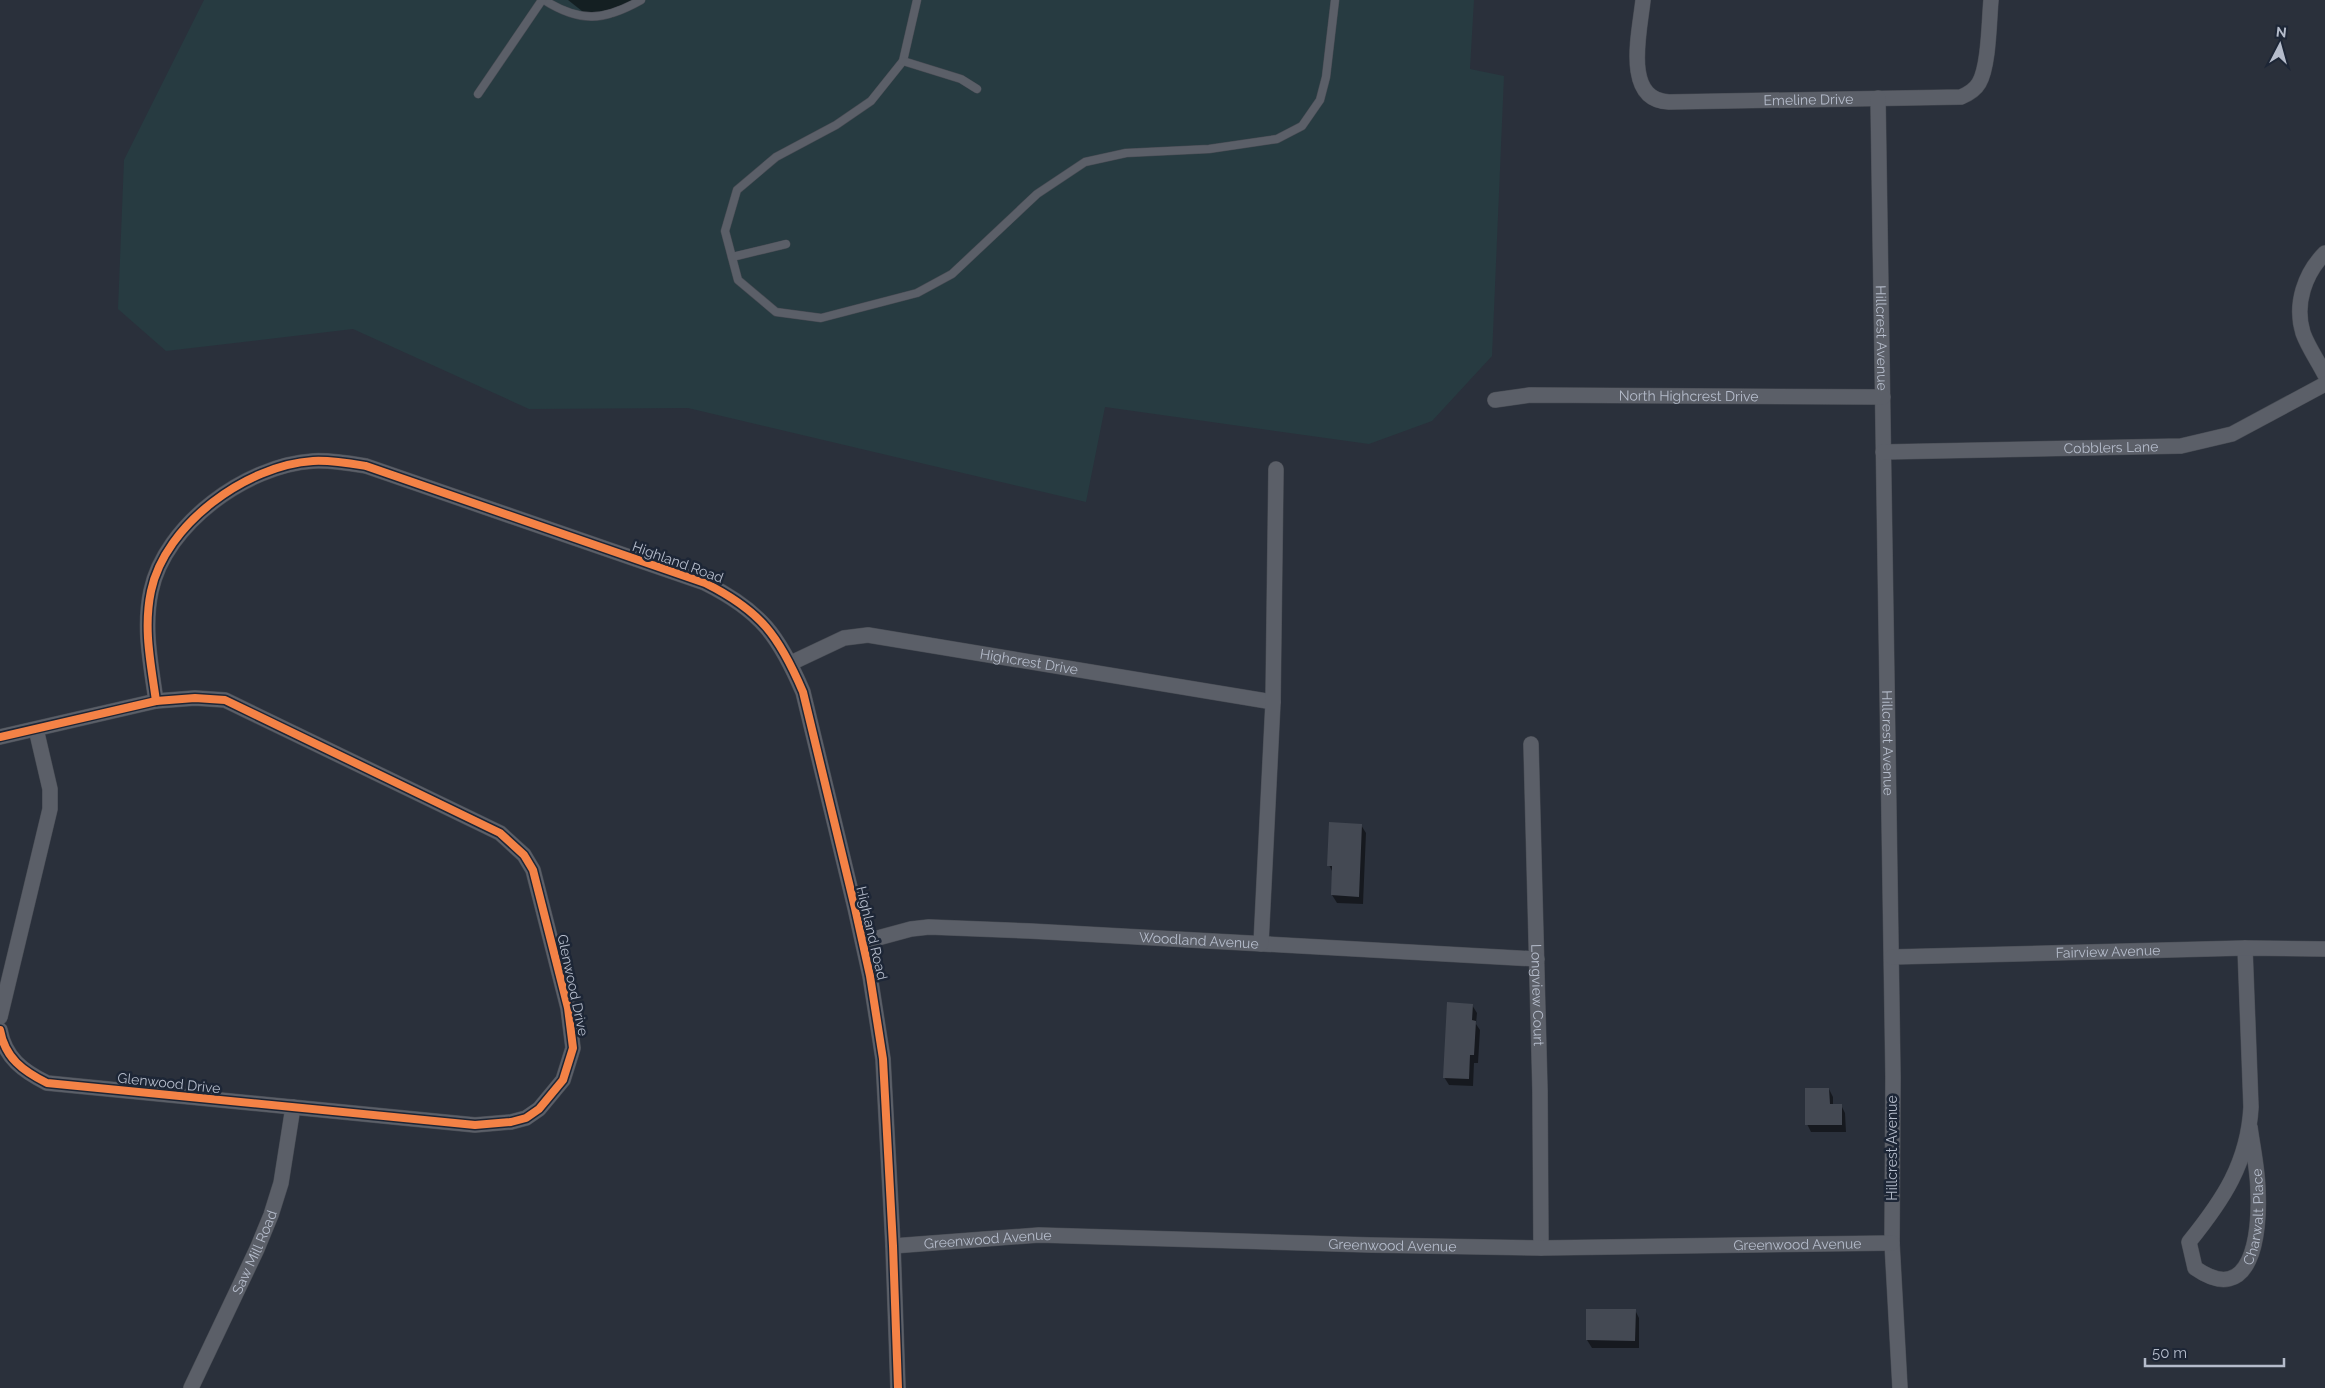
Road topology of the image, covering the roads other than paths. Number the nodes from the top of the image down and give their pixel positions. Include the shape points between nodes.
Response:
1 (543, 0) edge
2 (641, 0) edge
3 (917, 0) edge
4 (1335, 0) edge
5 (1643, 0) edge
6 (1991, 0) edge
7 (903, 61) junction
8 (977, 89) dead end
9 (478, 94) dead end
10 (1878, 98) junction
11 (786, 244) dead end
12 (2325, 253) edge
13 (732, 257) junction
14 (2325, 375) edge
15 (2325, 384) edge
16 (1883, 396) junction
17 (1495, 400) dead end
18 (1883, 452) junction
19 (1276, 469) dead end
20 (791, 663) junction
21 (156, 701) junction
22 (1273, 702) junction
23 (36, 729) junction
24 (0, 737) edge
25 (1532, 744) dead end
26 (862, 942) junction
27 (1261, 944) junction
28 (2245, 948) junction
29 (2325, 949) edge
30 (1892, 958) junction
31 (1537, 959) junction
32 (0, 1017) edge
33 (0, 1030) edge
34 (293, 1107) junction
35 (2250, 1127) junction
36 (1892, 1243) junction
37 (893, 1246) junction
38 (1541, 1248) junction
39 (191, 1388) edge
40 (898, 1388) edge
41 (1900, 1388) edge

1 - 2 lane via 562,11 585,18 622,11
1 - 9 lane
3 - 7 lane
4 - 13 lane via 1326,77 1320,100 1302,126 1277,139 1210,150 1126,153 1085,162 1037,194 952,274 917,292 821,318 776,312 738,280
5 - 10 street, Emeline Drive via 1637,69 1646,93 1655,100
6 - 10 street, Emeline Drive via 1984,73 1970,93 1960,97
7 - 8 lane via 961,79
7 - 13 lane via 871,100 836,125 776,157 737,190 725,231
10 - 16 street, Hillcrest Avenue
11 - 13 lane
12 - 14 street via 2307,278 2300,315 2303,333
15 - 18 street, Cobblers Lane via 2232,434 2181,446
16 - 17 street, North Highcrest Drive via 1530,395
16 - 18 street, Hillcrest Avenue
18 - 30 street, Hillcrest Avenue
19 - 22 street
20 - 21 street, Highland Road via 773,633 753,612 730,595 705,583 366,466 312,461 284,465 230,490 204,510 170,546 154,582 147,613
20 - 22 street, Highcrest Drive via 844,638 868,635
20 - 26 street, Highland Road via 803,692
21 - 23 street, Glenwood Drive
21 - 34 street, Glenwood Drive via 195,698 225,700 241,706 500,833 524,855 533,870 568,1008 574,1048 563,1080 539,1109 526,1118 511,1122 475,1125
22 - 27 street
23 - 24 street, Glenwood Drive
23 - 32 street via 50,789 50,809
25 - 31 street, Longview Court
26 - 27 street, Woodland Avenue via 929,927
26 - 37 street, Highland Road via 883,1059
27 - 31 street, Woodland Avenue
28 - 29 street, Fairview Avenue
28 - 30 street, Fairview Avenue
28 - 35 street, Charwalt Place
30 - 36 street, Hillcrest Avenue
31 - 38 street, Longview Court
33 - 34 street, Glenwood Drive via 4,1046 15,1062 47,1083
34 - 39 street, Saw Mill Road via 281,1183 271,1215
35 - 35 street, Charwalt Place via 2236,1174 2213,1212 2189,1242 2195,1268 2206,1276 2226,1281 2240,1275 2250,1261 2256,1234 2258,1192
36 - 38 street, Greenwood Avenue
36 - 41 street, Hillcrest Avenue
37 - 38 street, Greenwood Avenue via 1040,1234 1371,1246
37 - 40 street, Highland Road

